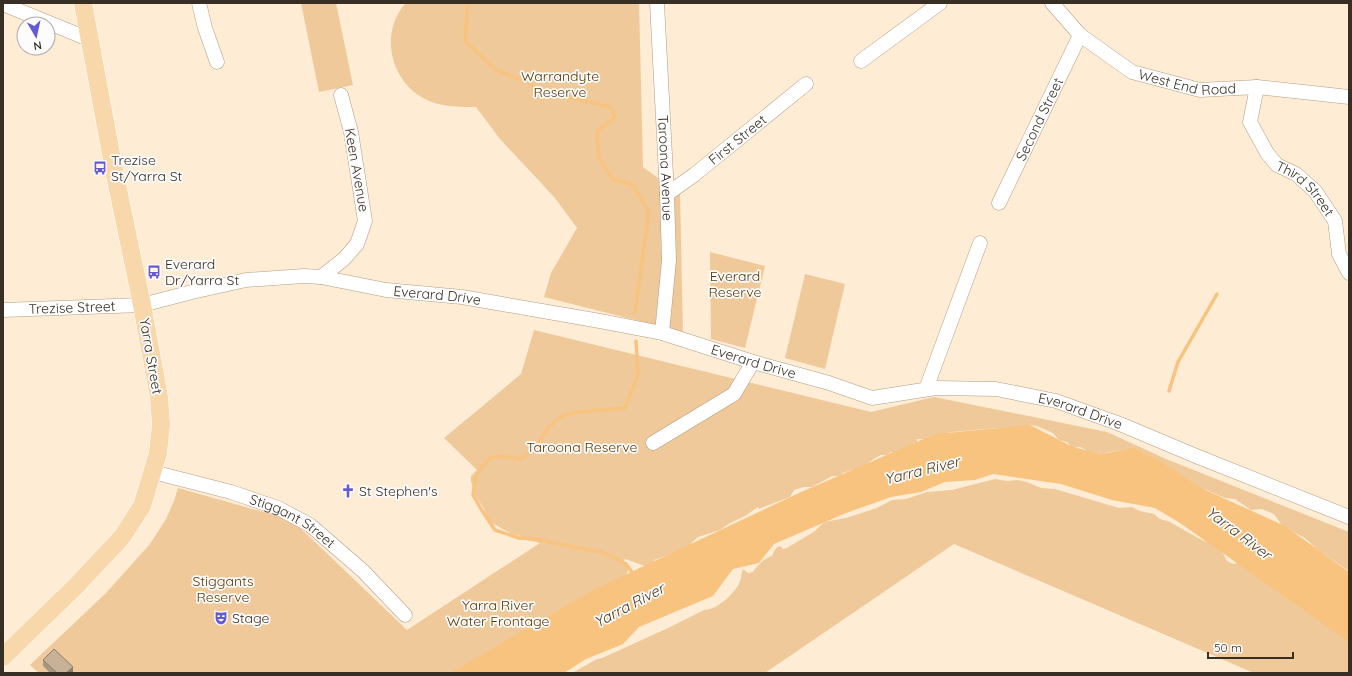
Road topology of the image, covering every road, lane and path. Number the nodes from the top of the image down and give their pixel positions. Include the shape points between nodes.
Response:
1 (83, 3) edge
2 (199, 3) edge
3 (656, 3) edge
4 (940, 3) edge
5 (1052, 3) edge
6 (3, 4) edge
7 (1080, 35) junction
8 (91, 40) junction
9 (861, 61) dead end
10 (217, 62) dead end
11 (806, 84) dead end
12 (1257, 87) junction
13 (341, 95) dead end
14 (1349, 95) edge
15 (667, 194) junction
16 (999, 203) dead end
17 (980, 243) dead end
18 (1349, 273) edge
19 (321, 277) junction
20 (142, 305) junction
21 (3, 310) edge
22 (662, 333) junction
23 (753, 362) junction
24 (926, 389) junction
25 (653, 443) dead end
26 (153, 472) junction
27 (1349, 517) edge
28 (405, 615) dead end
29 (3, 657) edge

1 - 8 main road, Yarra Street
2 - 10 street
3 - 15 street, Taroona Avenue
4 - 9 street
5 - 7 street, West End Road
6 - 8 street
7 - 12 street, West End Road via 1132,72 1200,90
7 - 16 street, Second Street
8 - 20 main road, Yarra Street
11 - 15 street, First Street
12 - 14 street, West End Road
12 - 18 street, Third Street via 1250,122 1267,153 1278,165 1296,174 1315,191 1335,221 1339,254
13 - 19 street, Keen Avenue via 351,132 365,221 357,244 344,259
15 - 22 street, Taroona Avenue via 669,260
17 - 24 street
19 - 20 street, Everard Drive via 246,280
19 - 22 street, Everard Drive via 386,290 462,297
20 - 21 street, Trezise Street
20 - 26 main road, Yarra Street via 162,424
22 - 23 street, Everard Drive
23 - 24 street, Everard Drive via 872,398
23 - 25 street via 734,394
24 - 27 street, Everard Drive via 996,389 1056,401 1120,424
26 - 28 street, Stiggant Street via 244,496 278,508 310,525 363,571
26 - 29 main road, Yarra Street via 142,506 122,537

